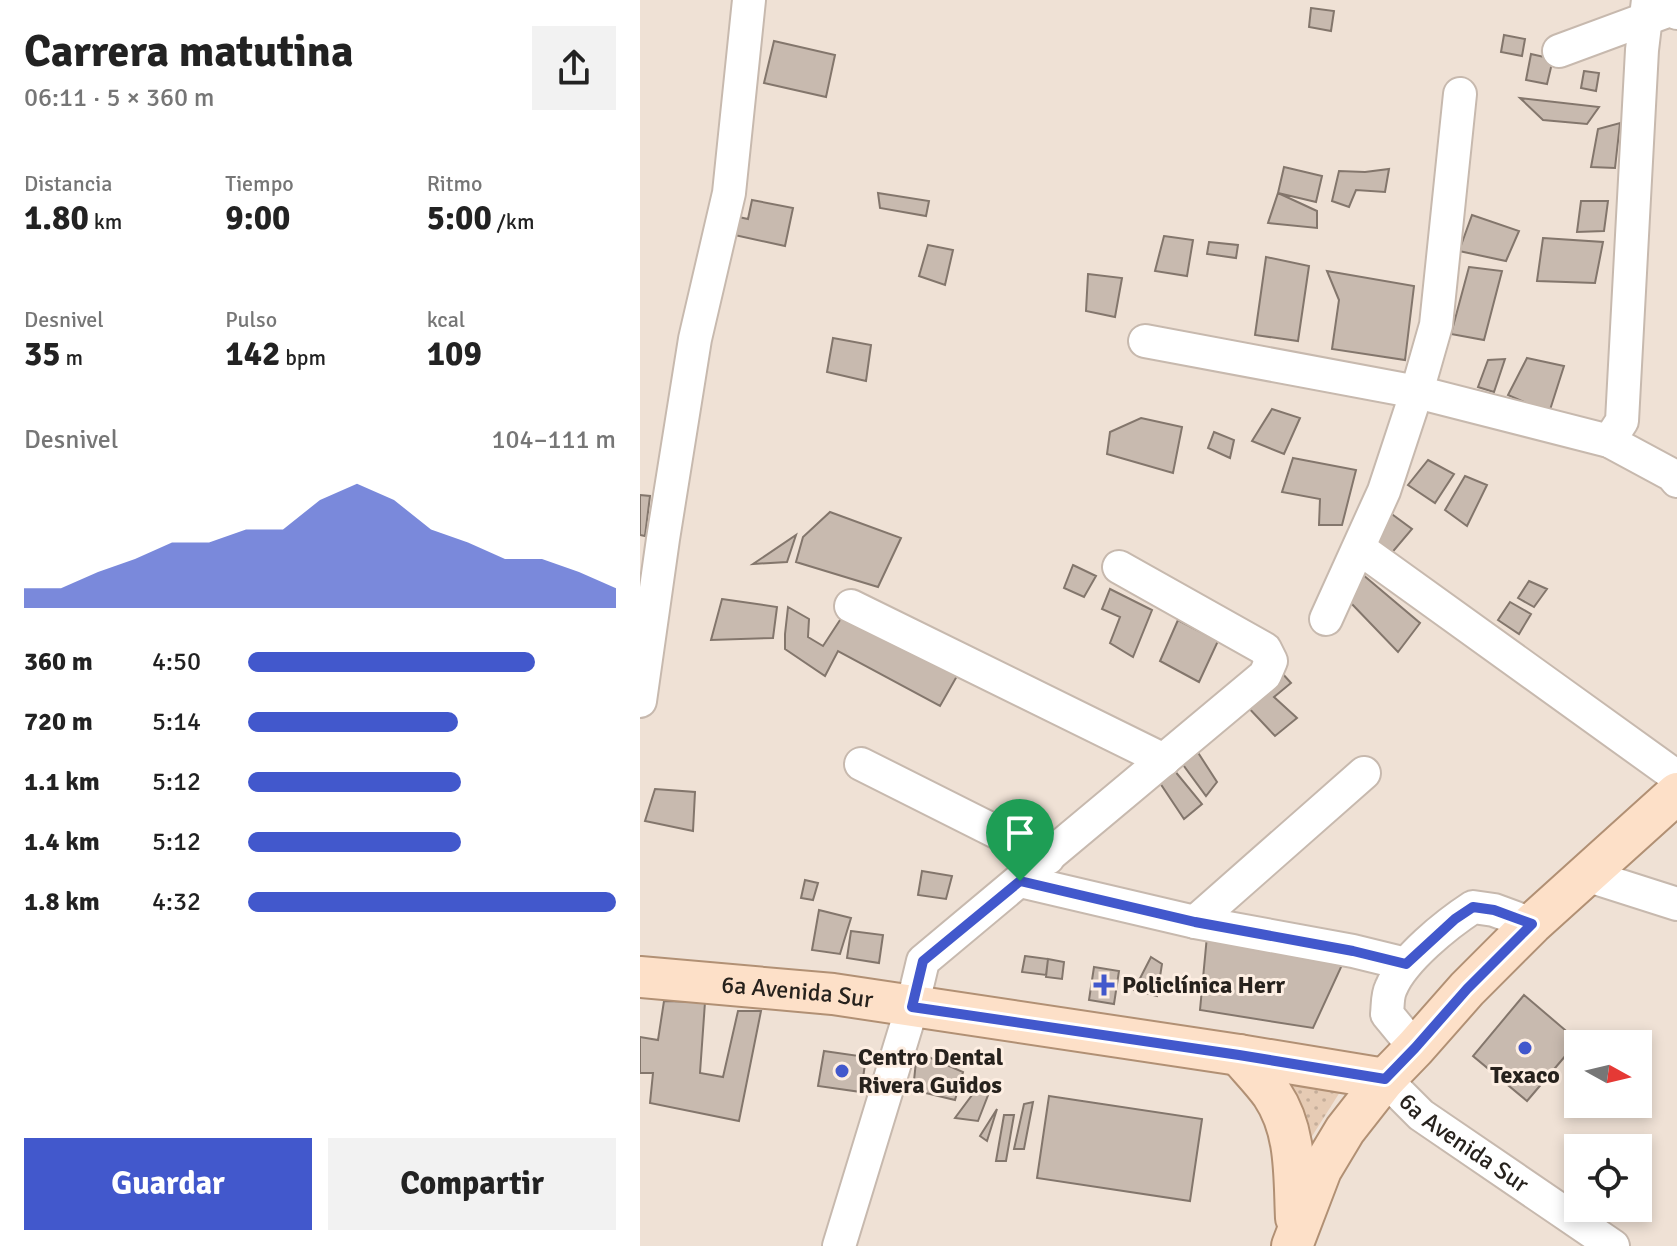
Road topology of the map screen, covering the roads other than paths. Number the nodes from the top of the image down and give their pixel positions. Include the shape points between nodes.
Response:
1 (749, 0) edge
2 (1657, 11) edge
3 (1559, 51) dead end
4 (1460, 94) dead end
5 (1145, 341) dead end
6 (1417, 392) junction
7 (1609, 441) junction
8 (1677, 481) edge
9 (1359, 548) junction
10 (1119, 567) dead end
11 (851, 606) dead end
12 (1326, 619) dead end
13 (640, 701) edge
14 (1164, 760) junction
15 (861, 764) dead end
16 (1364, 773) dead end
17 (1677, 777) edge
18 (1677, 793) edge
19 (1048, 858) junction
20 (1586, 875) junction
21 (1020, 881) junction
22 (1677, 904) edge
23 (1195, 922) junction
24 (1532, 924) junction
25 (1406, 964) junction
26 (640, 977) edge
27 (912, 1007) junction
28 (1415, 1048) junction
29 (1239, 1055) junction
30 (1385, 1079) junction
31 (1294, 1239) edge
32 (1596, 1241) edge
33 (839, 1246) edge

1 - 13 street via 729,193 695,339
2 - 3 street
2 - 7 street via 1642,50 1622,421
4 - 6 street via 1436,325
5 - 6 street
6 - 7 street
6 - 9 street
7 - 8 street
9 - 12 street
9 - 17 street
10 - 14 street via 1265,649 1271,661 1265,675
11 - 14 street
14 - 19 street
15 - 19 street
16 - 23 street
18 - 20 main road
19 - 21 street
20 - 22 street
20 - 24 main road
21 - 23 street
21 - 27 street via 923,961
23 - 25 street
24 - 25 street via 1473,907
24 - 28 main road
25 - 28 street via 1389,990 1387,1014
26 - 27 main road, 6a Avenida Sur via 833,994
27 - 29 main road, 6a Avenida Sur
27 - 33 street
28 - 30 main road
29 - 30 main road, 6a Avenida Sur
29 - 31 main road via 1284,1117 1293,1154
30 - 31 main road via 1321,1170
30 - 32 street, 6a Avenida Sur via 1421,1115

